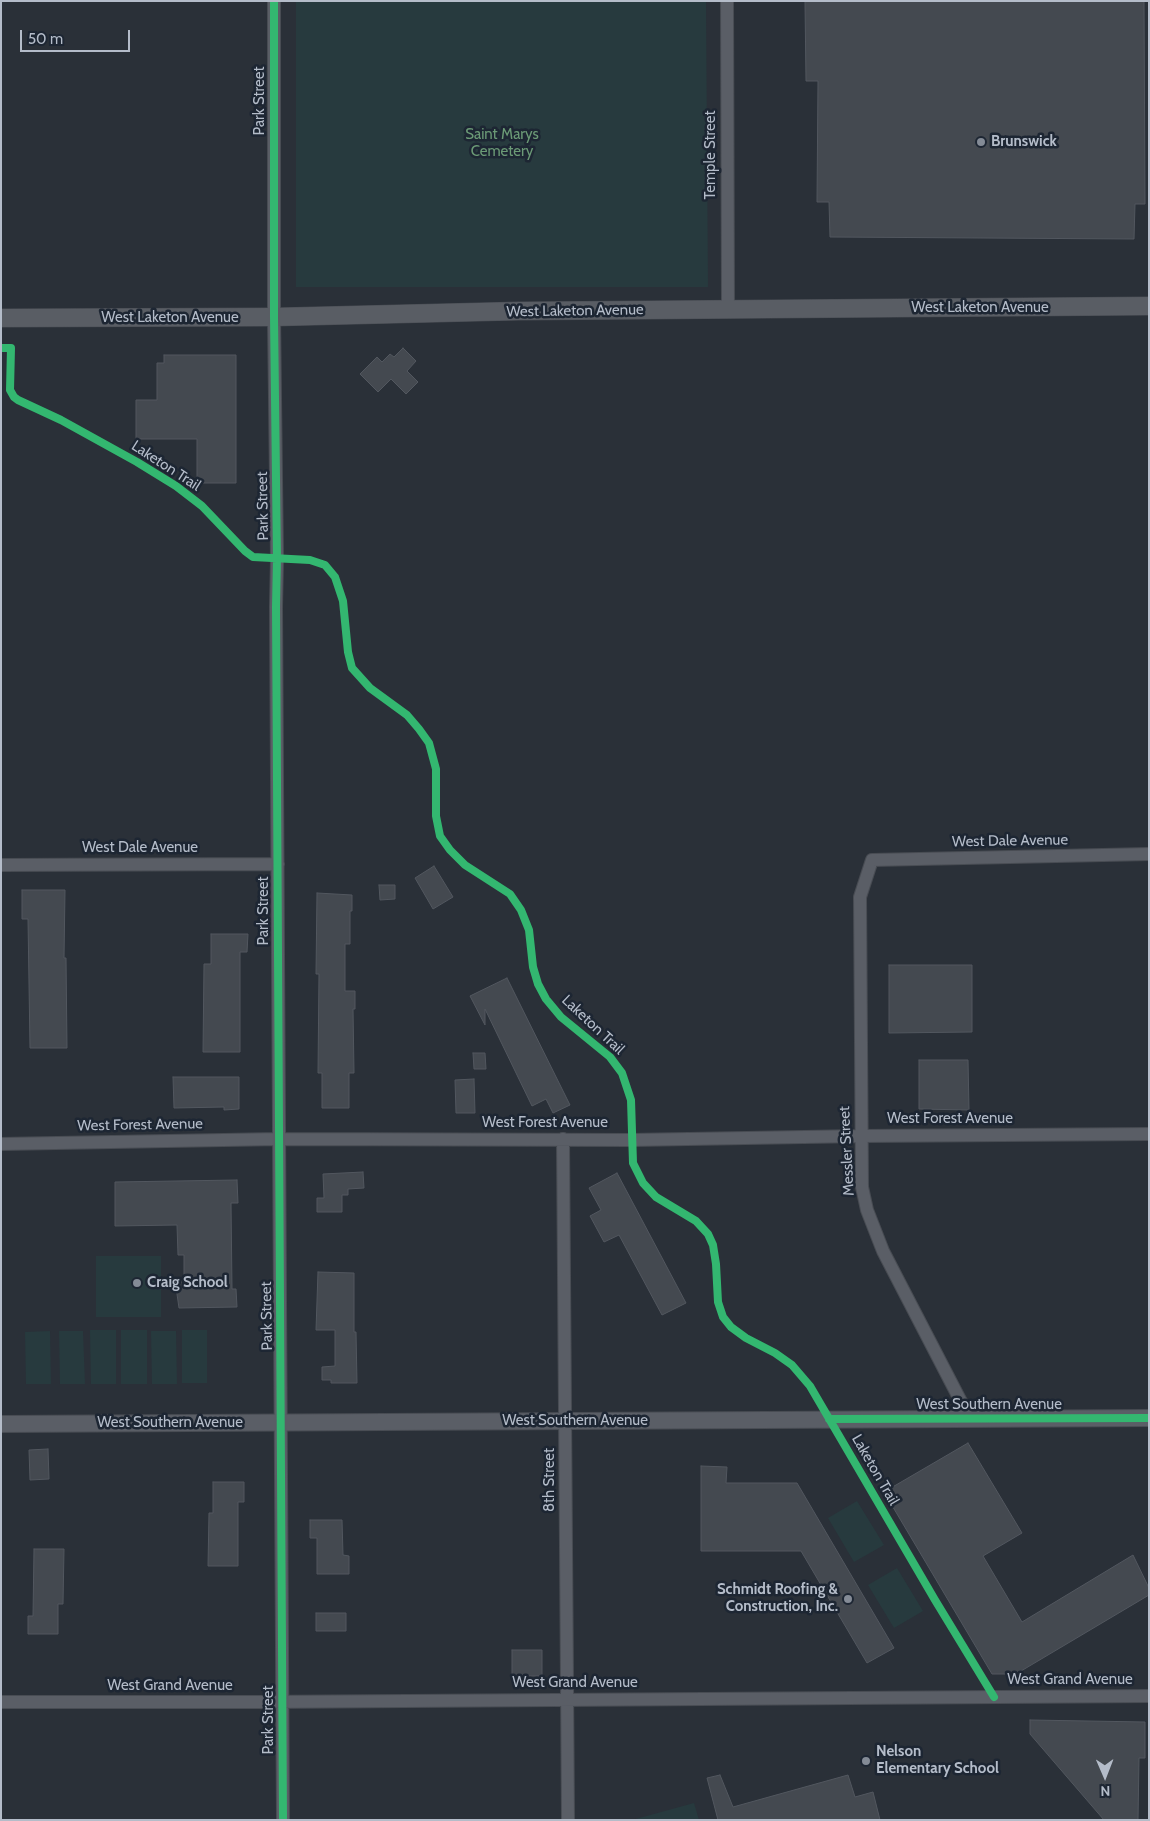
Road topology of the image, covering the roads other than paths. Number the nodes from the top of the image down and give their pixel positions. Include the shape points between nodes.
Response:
1 (274, 1) edge
2 (727, 1) edge
3 (1149, 306) edge
4 (728, 310) junction
5 (274, 317) junction
6 (1, 318) edge
7 (1149, 854) edge
8 (872, 860) joint
9 (278, 864) junction
10 (1, 865) edge
11 (1149, 1134) edge
12 (861, 1136) junction
13 (279, 1139) junction
14 (563, 1140) junction
15 (1, 1144) edge
16 (1149, 1418) edge
17 (970, 1419) junction
18 (566, 1421) junction
19 (281, 1422) junction
20 (1, 1424) edge
21 (1149, 1696) edge
22 (567, 1700) junction
23 (1, 1702) edge
24 (282, 1702) junction
25 (283, 1820) edge
26 (568, 1820) edge

1 - 5 street, Park Street
2 - 4 street, Temple Street
3 - 4 main road, West Laketon Avenue
4 - 5 main road, West Laketon Avenue
5 - 6 main road, West Laketon Avenue
5 - 9 street, Park Street
7 - 8 street, West Dale Avenue
8 - 12 street, Messler Street via 860,897
9 - 10 street, West Dale Avenue
9 - 13 street, Park Street
11 - 12 street, West Forest Avenue
12 - 14 street, West Forest Avenue
12 - 17 street, Messler Street via 862,1187 880,1242
13 - 14 street, West Forest Avenue
13 - 15 street, West Forest Avenue
13 - 19 street, Park Street
14 - 18 street, 8th Street
16 - 17 street, West Southern Avenue
17 - 18 street, West Southern Avenue
18 - 19 street, West Southern Avenue
18 - 22 street, 8th Street
19 - 20 street, West Southern Avenue
19 - 24 street, Park Street
21 - 22 street, West Grand Avenue
22 - 24 street, West Grand Avenue
22 - 26 street, 8th Street
23 - 24 street, West Grand Avenue
24 - 25 street, Park Street

